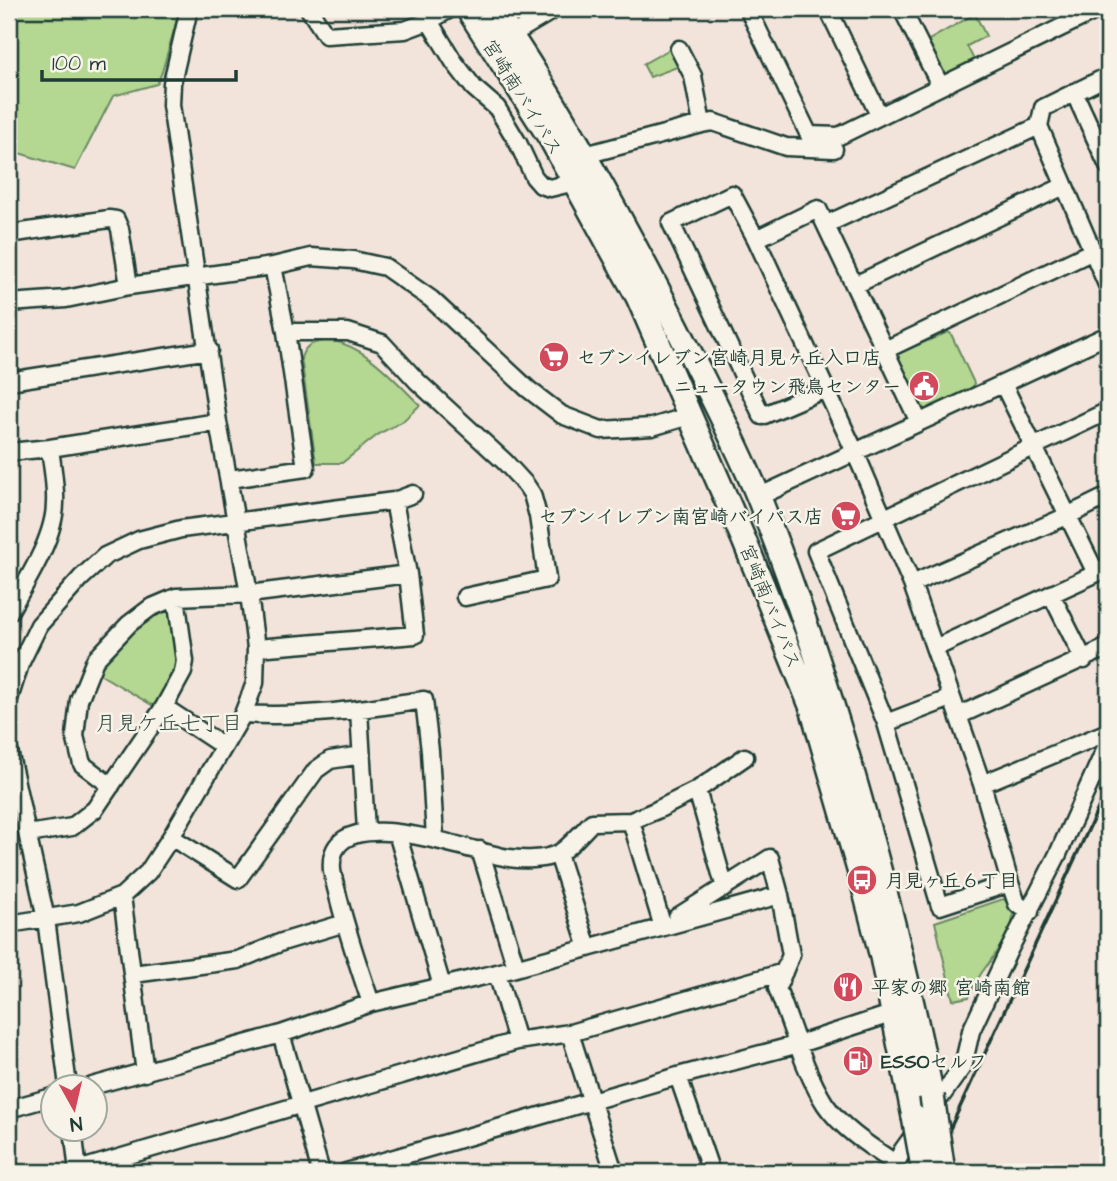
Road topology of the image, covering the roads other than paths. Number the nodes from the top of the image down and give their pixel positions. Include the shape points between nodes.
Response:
1 (189, 9) edge
2 (309, 9) edge
3 (450, 9) edge
4 (468, 9) edge
5 (493, 9) edge
6 (555, 9) edge
7 (748, 9) edge
8 (828, 9) edge
9 (902, 9) edge
10 (1099, 9) edge
11 (429, 21) junction
12 (511, 35) junction
13 (679, 49) dead end
14 (1108, 76) edge
15 (940, 85) junction
16 (1074, 93) junction
17 (527, 102) junction
18 (879, 115) junction
19 (502, 117) junction
20 (702, 124) junction
21 (1039, 126) junction
22 (834, 149) dead end
23 (1105, 149) edge
24 (584, 155) junction
25 (1108, 166) edge
26 (575, 182) junction
27 (1064, 186) junction
28 (827, 224) junction
29 (9, 234) edge
30 (756, 239) junction
31 (1093, 251) junction
32 (273, 266) junction
33 (196, 277) junction
34 (855, 285) junction
35 (129, 286) junction
36 (1108, 287) edge
37 (9, 303) edge
38 (286, 332) junction
39 (1108, 335) edge
40 (209, 350) junction
41 (885, 350) junction
42 (9, 381) edge
43 (1003, 384) junction
44 (825, 389) junction
45 (1108, 411) edge
46 (689, 416) junction
47 (218, 422) junction
48 (919, 422) junction
49 (1034, 446) junction
50 (50, 448) junction
51 (9, 452) edge
52 (855, 452) junction
53 (230, 479) junction
54 (413, 494) dead end
55 (1108, 496) edge
56 (758, 497) junction
57 (394, 501) junction
58 (1067, 516) junction
59 (885, 520) junction
60 (235, 522) junction
61 (1102, 570) edge
62 (408, 574) junction
63 (912, 584) junction
64 (249, 594) junction
65 (1051, 594) junction
66 (176, 597) junction
67 (465, 597) dead end
68 (9, 612) edge
69 (1108, 647) edge
70 (256, 648) junction
71 (935, 648) junction
72 (1084, 660) junction
73 (9, 696) edge
74 (951, 698) junction
75 (164, 707) junction
76 (359, 710) junction
77 (243, 714) junction
78 (958, 716) junction
79 (886, 723) junction
80 (1108, 732) edge
81 (1108, 743) edge
82 (223, 746) junction
83 (9, 751) edge
84 (362, 755) junction
85 (745, 757) dead end
86 (982, 783) junction
87 (111, 786) junction
88 (697, 790) junction
89 (631, 821) junction
90 (366, 831) junction
91 (397, 833) junction
92 (28, 834) junction
93 (171, 837) junction
94 (435, 838) junction
95 (480, 850) junction
96 (558, 854) junction
97 (1010, 883) junction
98 (725, 888) junction
99 (122, 895) junction
100 (780, 895) junction
101 (1030, 912) junction
102 (46, 919) junction
103 (345, 923) junction
104 (9, 924) edge
105 (662, 924) junction
106 (646, 932) junction
107 (589, 948) junction
108 (516, 967) junction
109 (785, 972) junction
110 (497, 973) junction
111 (134, 974) junction
112 (442, 986) junction
113 (371, 1003) junction
114 (894, 1013) junction
115 (570, 1033) junction
116 (281, 1034) junction
117 (517, 1041) junction
118 (799, 1044) junction
119 (66, 1072) edge
120 (145, 1073) junction
121 (678, 1076) junction
122 (108, 1083) edge
123 (38, 1101) edge
124 (592, 1101) junction
125 (301, 1104) junction
126 (9, 1109) edge
127 (75, 1142) edge
128 (894, 1168) edge
129 (78, 1171) edge
130 (321, 1172) edge
131 (346, 1172) edge
132 (614, 1172) edge
133 (711, 1172) edge
134 (924, 1172) edge
135 (943, 1172) edge

1 - 33 street via 171,93
2 - 11 street via 326,35 405,30
3 - 11 street
4 - 17 highway, 宮崎南バイパス
5 - 12 highway, 宮崎南バイパス
6 - 12 street
7 - 18 street via 809,135 839,136
8 - 18 street
9 - 15 street
10 - 15 street
11 - 19 street via 454,62
12 - 24 highway, 宮崎南バイパス
13 - 20 street via 693,76
14 - 16 street
15 - 18 street
16 - 21 street via 1043,108
16 - 23 street
17 - 19 street
17 - 26 highway, 宮崎南バイパス
19 - 26 street via 541,185 550,188
20 - 22 street via 713,122 786,147
20 - 24 street
21 - 27 street
21 - 28 street
23 - 25 street
24 - 56 highway, 宮崎南バイパス via 631,238
26 - 46 highway, 宮崎南バイパス via 638,297
27 - 31 street
27 - 34 street
28 - 30 street via 818,209
28 - 34 street
29 - 35 street via 116,220
30 - 44 street
30 - 44 street via 732,194 671,223 762,416
31 - 36 street
31 - 41 street
32 - 33 street
32 - 38 street
32 - 46 street via 311,257 385,267 431,299 554,410 601,430 652,427
33 - 35 street
33 - 40 street
34 - 41 street
35 - 37 street via 66,299
38 - 53 street via 306,468
38 - 67 street via 348,332 382,343 526,485 538,516 547,579
39 - 43 street
40 - 42 street
40 - 47 street
41 - 48 street
43 - 48 street
43 - 49 street
44 - 52 street
45 - 49 street
46 - 114 highway, 宮崎南バイパス via 812,708 862,880
47 - 50 street
47 - 53 street
48 - 52 street
49 - 58 street
49 - 59 street
50 - 51 street
50 - 68 street via 55,504 51,524
52 - 56 street
52 - 59 street
53 - 60 street
54 - 57 street
55 - 58 street
56 - 135 highway, 宮崎南バイパス, bridge via 831,699 874,844 914,1009
57 - 60 street
57 - 62 street
58 - 61 street
58 - 63 street
59 - 63 street
59 - 79 street via 816,551
60 - 64 street
60 - 73 street via 181,529 139,540 105,556 39,625
61 - 65 street
62 - 64 street
62 - 70 street via 415,635
63 - 71 street
64 - 66 street
64 - 70 street
65 - 71 street
65 - 72 street
66 - 75 street via 185,662
66 - 87 street via 129,624 95,660 79,700 75,736 82,764
69 - 72 street
70 - 77 street via 255,683
71 - 74 street
72 - 78 street
74 - 78 street
74 - 79 street
75 - 82 street
75 - 87 street
76 - 77 street
76 - 84 street
76 - 94 street via 424,699
77 - 82 street
78 - 86 street
79 - 97 street via 940,906
80 - 86 street
81 - 101 street
82 - 93 street
83 - 92 street
84 - 90 street
84 - 93 street via 330,760 316,770 238,878
85 - 88 street
86 - 97 street
87 - 92 street via 95,809 72,827
88 - 89 street
88 - 98 street
89 - 96 street via 592,822
89 - 105 street
90 - 91 street
90 - 103 street via 347,838 335,850 332,868
91 - 94 street
91 - 112 street
92 - 102 street
93 - 99 street via 148,872
94 - 95 street
95 - 96 street via 509,858
95 - 108 street
96 - 107 street
97 - 101 street via 1017,904
98 - 100 street via 770,858
98 - 105 street
99 - 102 street via 79,913
99 - 111 street
100 - 106 street
100 - 109 street via 791,955
101 - 128 street via 971,1031 963,1066
102 - 104 street
102 - 119 street
103 - 111 street via 238,960
103 - 113 street
105 - 106 street
106 - 107 street
107 - 108 street
108 - 110 street
109 - 115 street
109 - 118 street via 777,988
110 - 112 street
110 - 117 street
111 - 120 street
112 - 113 street
113 - 116 street
114 - 118 street
114 - 134 highway, 宮崎南バイパス, bridge
115 - 117 street
115 - 124 street
116 - 120 street
116 - 125 street
117 - 125 street
118 - 121 street
118 - 128 street via 825,1104
120 - 122 street
121 - 124 street
121 - 133 street
123 - 126 street
124 - 131 street
124 - 132 street
125 - 129 street
125 - 130 street
127 - 129 street

